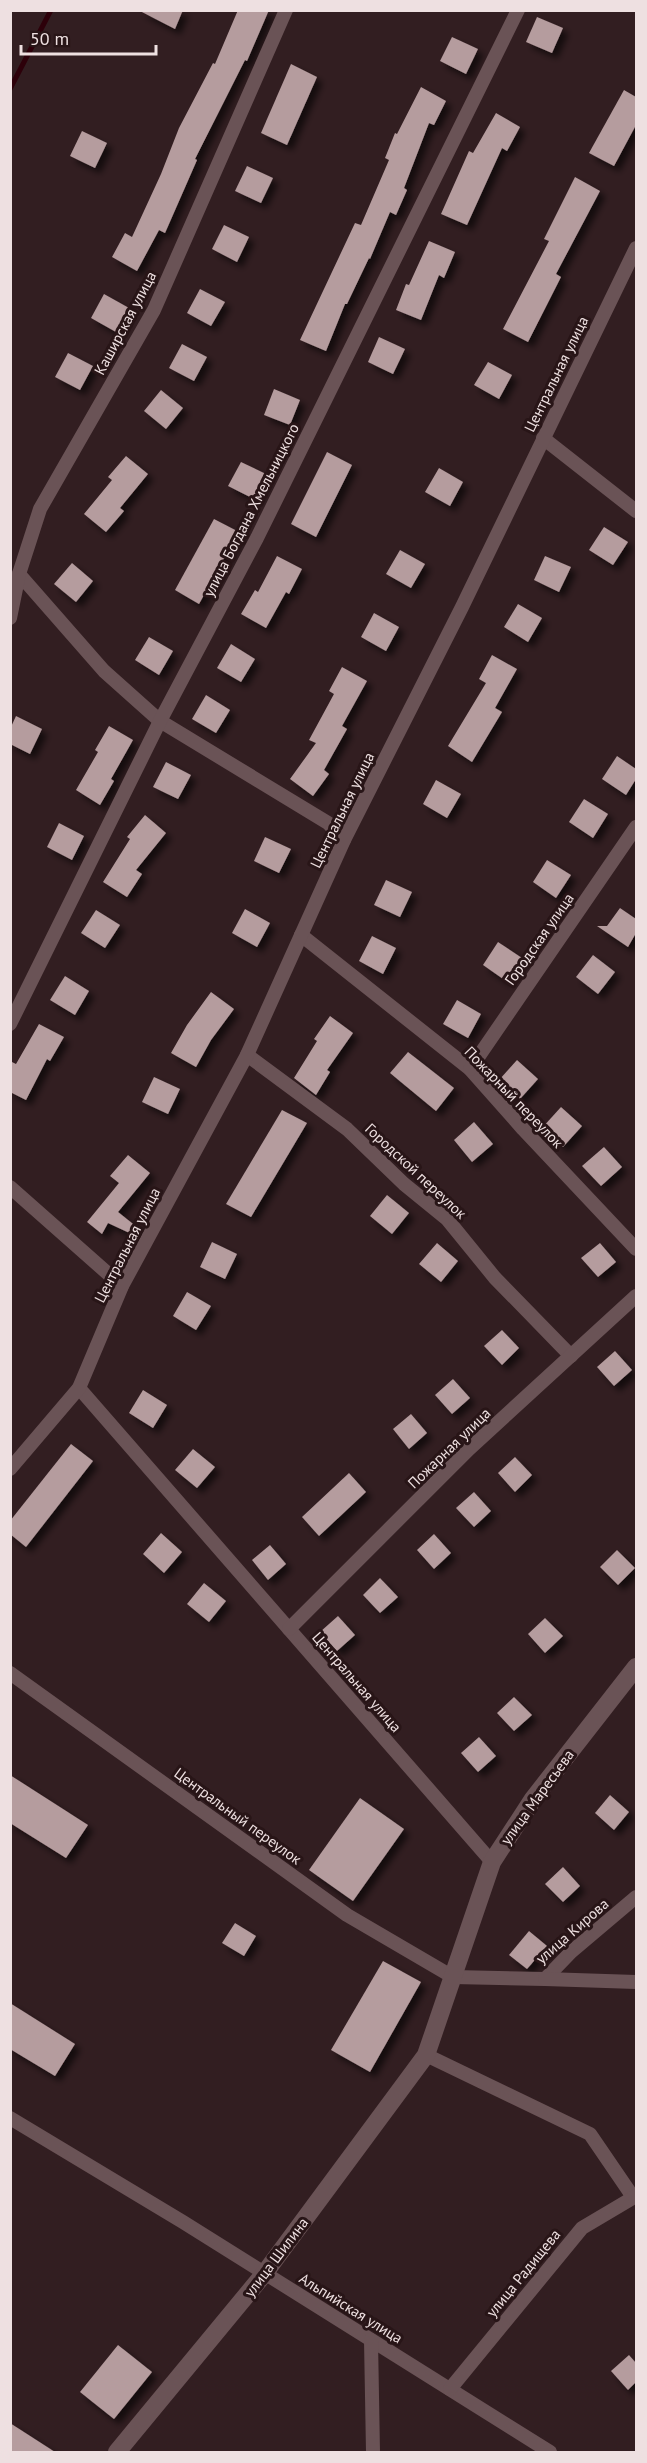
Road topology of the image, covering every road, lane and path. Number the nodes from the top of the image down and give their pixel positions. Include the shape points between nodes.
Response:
1 (286, 10) edge
2 (518, 10) edge
3 (636, 248) edge
4 (543, 438) junction
5 (636, 511) edge
6 (19, 574) junction
7 (10, 618) edge
8 (160, 721) junction
9 (636, 827) edge
10 (344, 840) junction
11 (301, 935) junction
12 (10, 1024) edge
13 (247, 1055) junction
14 (470, 1069) junction
15 (10, 1187) edge
16 (636, 1249) edge
17 (122, 1286) junction
18 (636, 1296) edge
19 (570, 1356) junction
20 (78, 1388) junction
21 (10, 1469) edge
22 (289, 1629) junction
23 (636, 1667) edge
24 (10, 1673) edge
25 (492, 1862) junction
26 (636, 1897) edge
27 (453, 1977) junction
28 (545, 1978) junction
29 (636, 1982) edge
30 (426, 2055) junction
31 (10, 2118) edge
32 (635, 2197) edge
33 (264, 2274) junction
34 (371, 2340) junction
35 (450, 2389) junction
36 (117, 2452) edge
37 (373, 2452) edge
38 (550, 2452) edge

1 - 6 street, Каширская улица via 154,310 40,509
2 - 8 street, улица Богдана Хмельницкого via 257,538
3 - 4 street, Центральная улица
4 - 5 street
4 - 10 street, Центральная улица
6 - 7 street, Каширская улица
6 - 8 street via 104,671
8 - 10 street via 328,823
8 - 12 street, улица Богдана Хмельницкого
9 - 14 street, Городская улица
10 - 11 street, Центральная улица
11 - 13 street, Центральная улица
11 - 14 street, Пожарный переулок
13 - 17 street, Центральная улица
13 - 19 street, Городской переулок via 347,1129 447,1219 495,1278
14 - 16 street, Пожарный переулок
15 - 17 street
17 - 20 street, Центральная улица
18 - 19 street, Пожарная улица
19 - 22 street, Пожарная улица via 469,1449
20 - 21 street, Центральная улица
20 - 22 street, Центральная улица
22 - 25 street, Центральная улица
23 - 25 street, улица Маресьева via 533,1798
24 - 27 street, Центральный переулок via 347,1915
25 - 27 street, улица Маресьева
26 - 28 street, улица Кирова
27 - 28 street, улица Кирова
27 - 30 street, улица Шилина
28 - 29 street
30 - 32 street via 590,2134
30 - 33 street, улица Шилина
31 - 33 street, Альпийская улица
32 - 35 street, улица Радищева via 582,2228
33 - 34 street, Альпийская улица
33 - 36 street, улица Шилина
34 - 35 street, Альпийская улица
34 - 37 street
35 - 38 street, Альпийская улица

